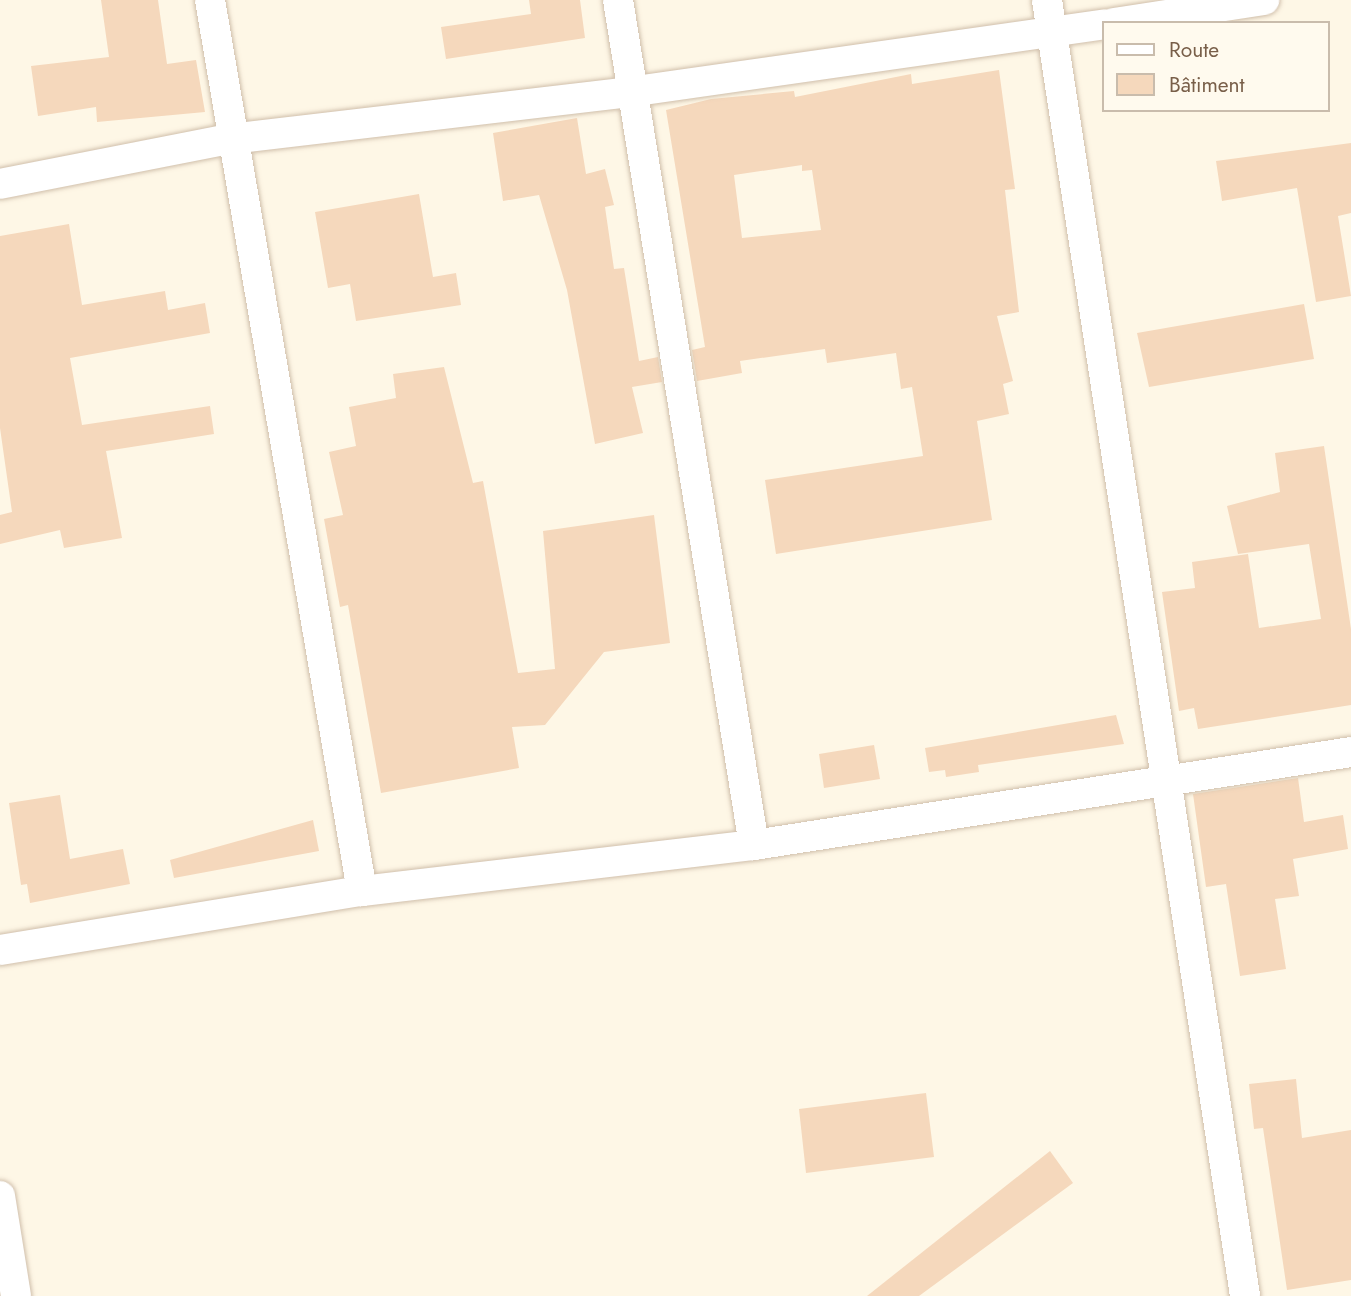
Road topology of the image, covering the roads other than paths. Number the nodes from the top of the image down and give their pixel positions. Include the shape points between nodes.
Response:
1 (210, 0) edge
2 (618, 0) edge
3 (1047, 0) edge
4 (1264, 0) edge
5 (1127, 21) edge
6 (1102, 24) edge
7 (1052, 32) junction
8 (629, 92) junction
9 (230, 139) junction
10 (0, 184) edge
11 (1351, 752) edge
12 (1170, 776) junction
13 (754, 845) junction
14 (362, 891) junction
15 (0, 950) edge
16 (0, 1196) edge
17 (16, 1296) edge
18 (1245, 1296) edge

1 - 9 street
2 - 8 street
3 - 7 street
4 - 5 street
6 - 7 street
7 - 8 street
7 - 12 street
8 - 9 street
8 - 13 street
9 - 10 street
9 - 14 street
11 - 12 street
12 - 13 street
12 - 18 street
13 - 14 street
14 - 15 street
16 - 17 street

